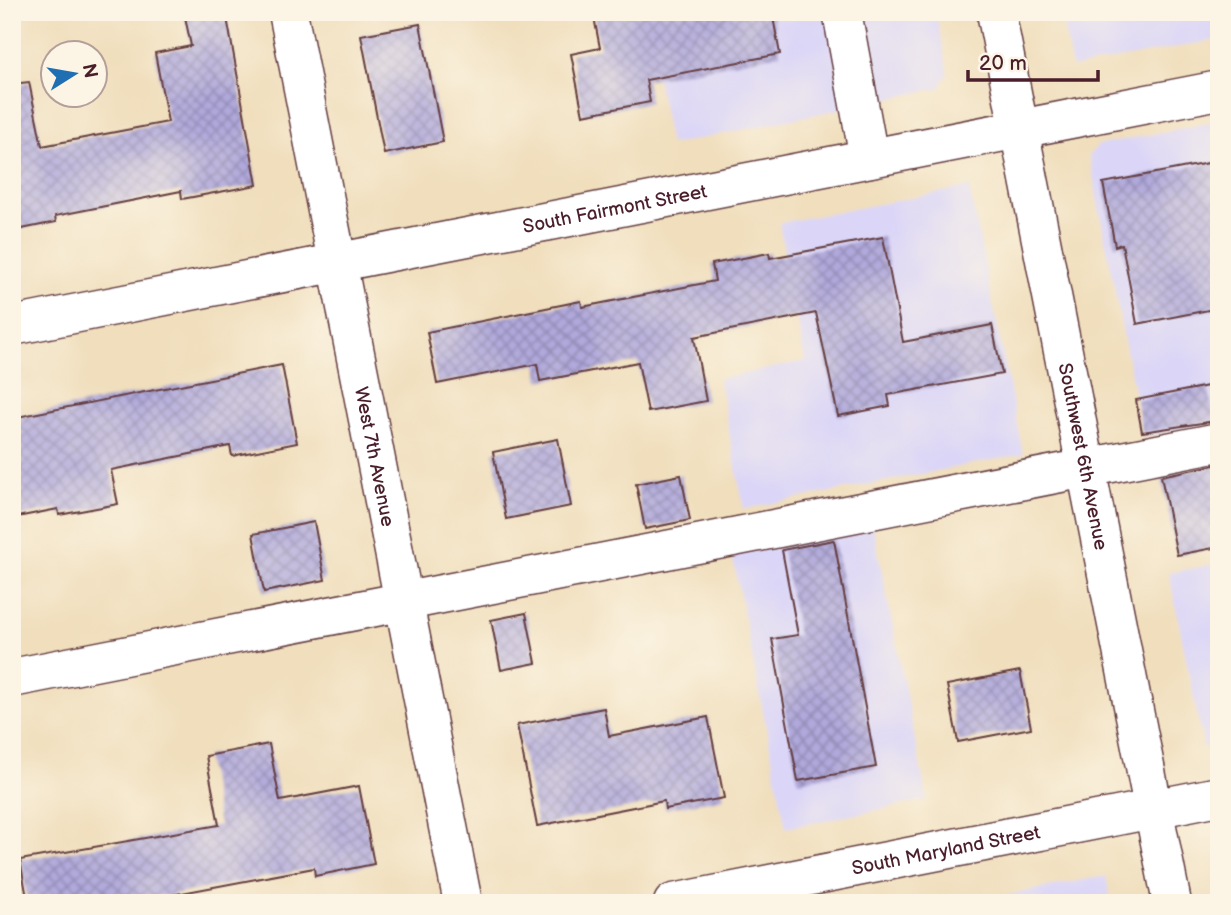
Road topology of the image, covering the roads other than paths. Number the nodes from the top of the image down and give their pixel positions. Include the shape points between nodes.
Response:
1 (288, 12) edge
2 (842, 12) edge
3 (996, 12) edge
4 (1219, 90) edge
5 (1018, 128) junction
6 (869, 158) junction
7 (337, 263) junction
8 (12, 326) edge
9 (1219, 442) edge
10 (1086, 468) junction
11 (404, 602) junction
12 (12, 678) edge
13 (1219, 796) edge
14 (1154, 808) junction
15 (463, 903) edge
16 (673, 903) edge
17 (1172, 903) edge

1 - 7 street, West 7th Avenue
2 - 6 street
3 - 5 street, Southwest 6th Avenue
4 - 5 street, South Fairmont Street
5 - 6 street, South Fairmont Street
5 - 10 street, Southwest 6th Avenue
6 - 7 street, South Fairmont Street
7 - 8 street, South Fairmont Street
7 - 11 street, West 7th Avenue
9 - 10 street
10 - 11 street
10 - 14 street, Southwest 6th Avenue
11 - 12 street
11 - 15 street, West 7th Avenue
13 - 14 street, South Maryland Street
14 - 16 street, South Maryland Street
14 - 17 street, Southwest 6th Avenue

